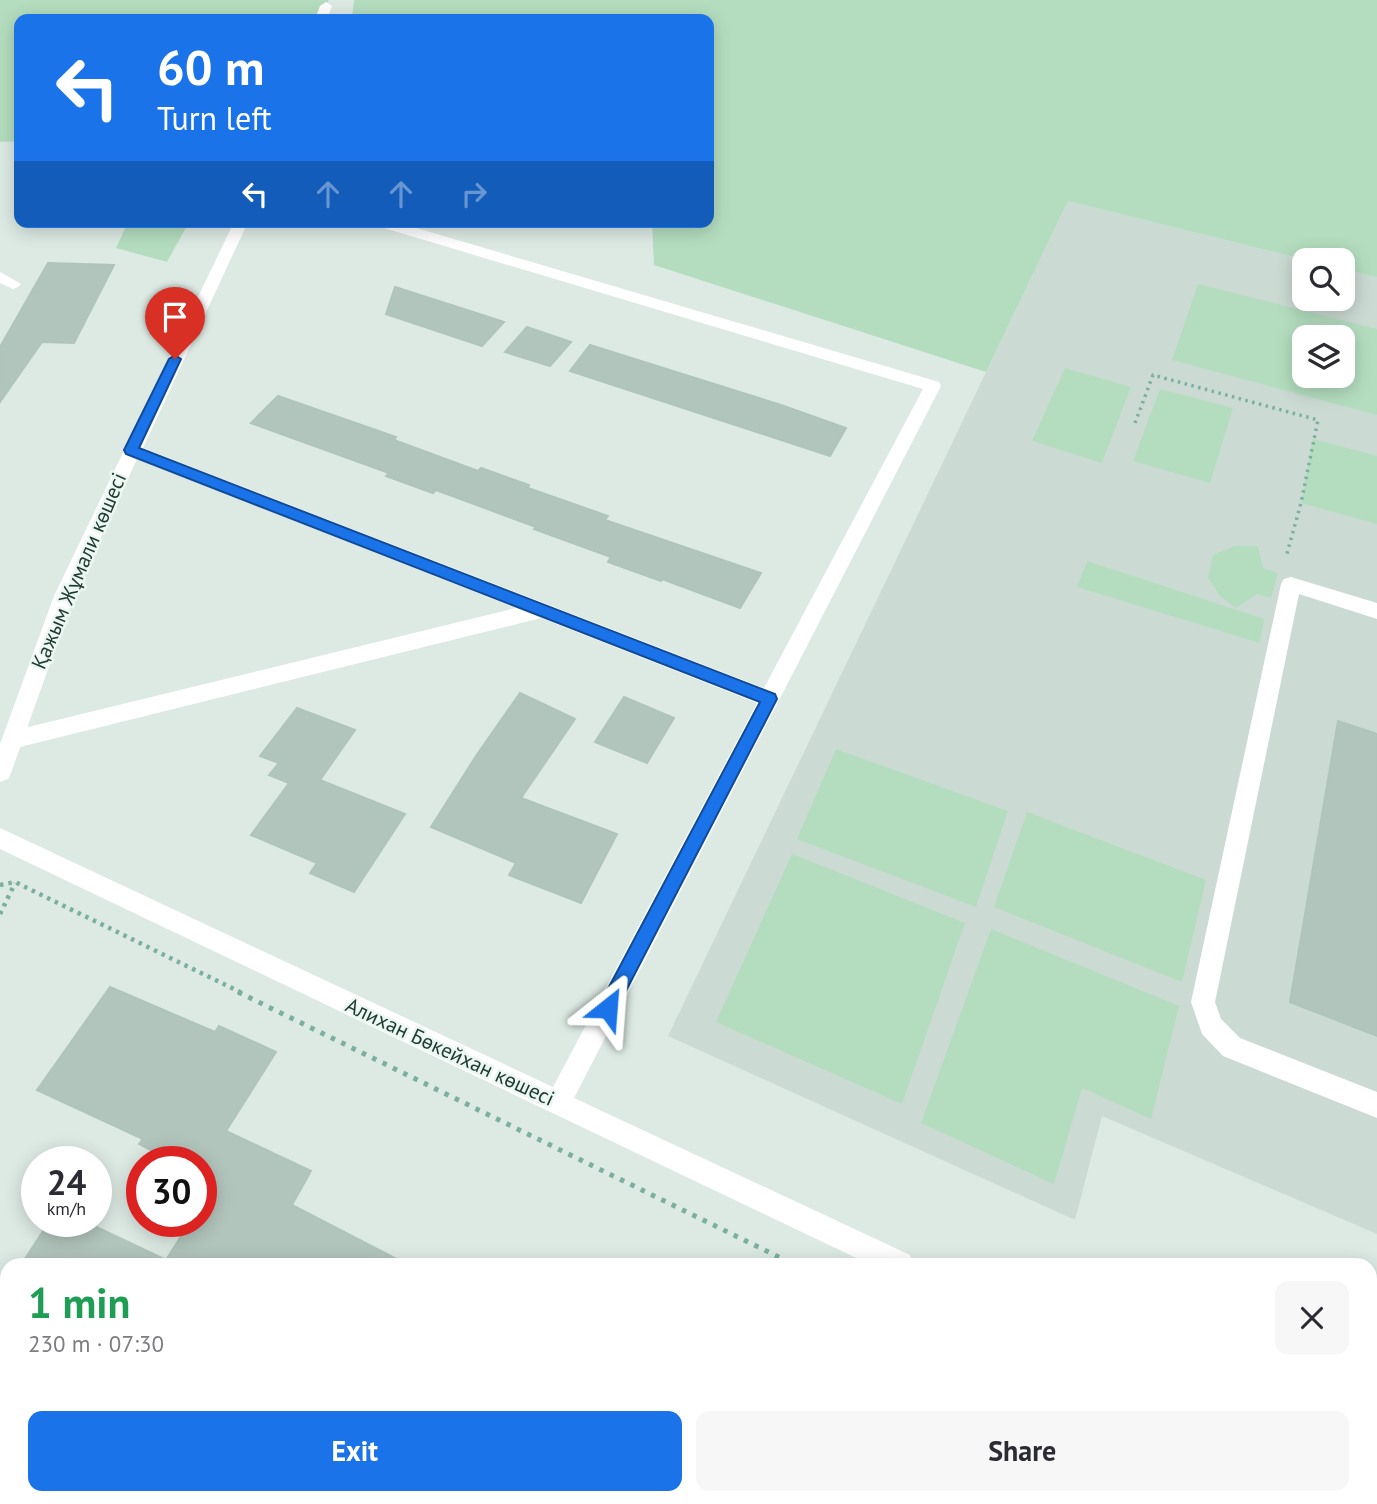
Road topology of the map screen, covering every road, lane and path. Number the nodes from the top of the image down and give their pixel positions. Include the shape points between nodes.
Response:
1 (326, 6) dead end
2 (323, 14) edge
3 (238, 228) edge
4 (399, 228) edge
5 (1135, 423) dead end
6 (131, 450) junction
7 (1291, 584) junction
8 (541, 610) junction
9 (1377, 611) edge
10 (769, 699) junction
11 (12, 740) junction
12 (0, 773) edge
13 (0, 838) edge
14 (15, 882) junction
15 (0, 886) edge
16 (0, 914) edge
17 (558, 1103) junction
18 (1377, 1105) edge
19 (781, 1258) edge
20 (885, 1258) edge

1 - 2 street
3 - 6 street, Қажым Жұмали көшесі
4 - 10 street via 933,386
5 - 7 path via 1153,375 1318,420 1283,567
6 - 8 street
6 - 11 street, Қажым Жұмали көшесі via 64,596
7 - 9 street
7 - 18 street via 1203,1002 1210,1026 1232,1048
8 - 10 street
8 - 11 street
10 - 17 street
11 - 12 street, Қажым Жұмали көшесі
13 - 17 street, Алихан Бөкейхан көшесі
14 - 15 path
14 - 16 path
14 - 19 path
17 - 20 street, Алихан Бөкейхан көшесі

